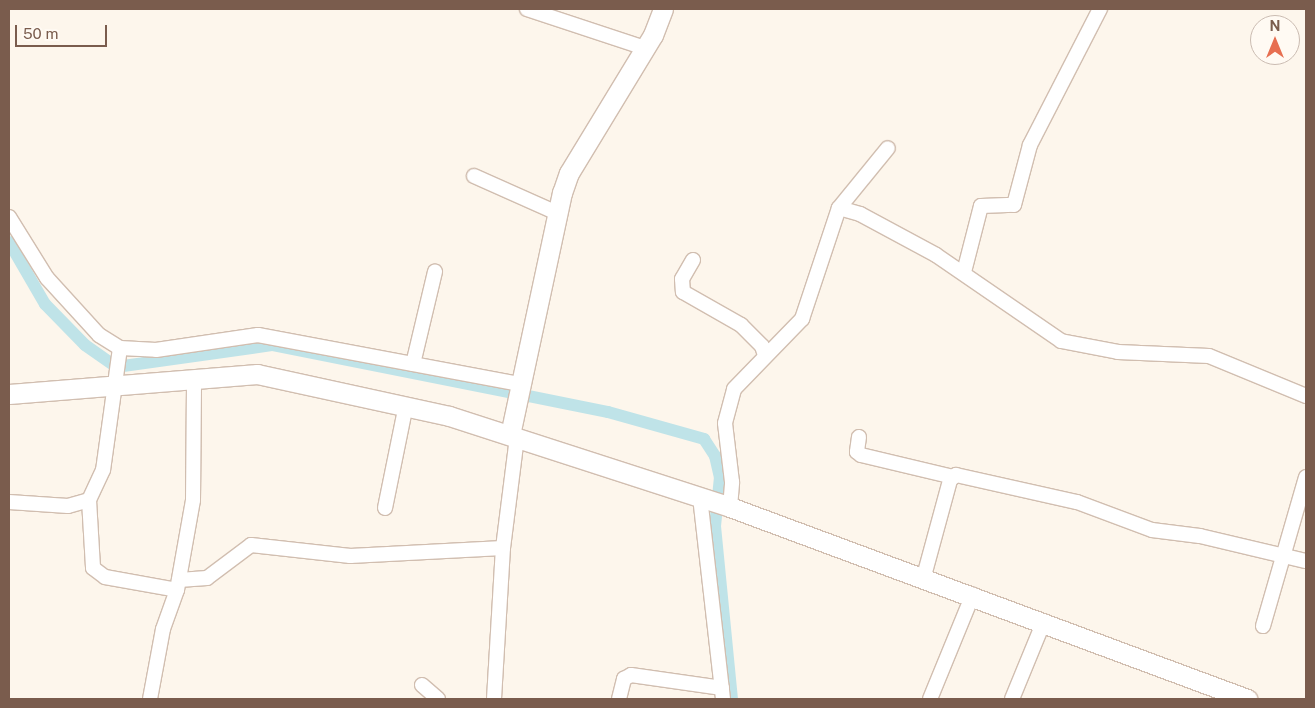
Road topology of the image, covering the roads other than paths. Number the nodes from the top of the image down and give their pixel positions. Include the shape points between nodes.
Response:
1 (527, 9) edge
2 (662, 9) edge
3 (1100, 9) edge
4 (645, 48) junction
5 (888, 148) dead end
6 (474, 176) dead end
7 (839, 208) junction
8 (557, 213) junction
9 (9, 217) edge
10 (693, 260) dead end
11 (435, 272) dead end
12 (964, 272) junction
13 (120, 353) junction
14 (765, 355) junction
15 (413, 364) junction
16 (194, 379) junction
17 (114, 382) junction
18 (519, 393) junction
19 (9, 394) edge
20 (1306, 396) edge
21 (406, 405) junction
22 (513, 436) junction
23 (859, 437) dead end
24 (1306, 476) edge
25 (950, 482) junction
26 (89, 500) junction
27 (9, 502) edge
28 (715, 502) junction
29 (385, 508) dead end
30 (503, 548) junction
31 (1285, 554) junction
32 (1306, 561) edge
33 (924, 576) junction
34 (178, 585) junction
35 (972, 594) junction
36 (1044, 621) junction
37 (1263, 626) dead end
38 (422, 685) dead end
39 (722, 696) edge
40 (150, 699) edge
41 (438, 699) edge
42 (494, 699) edge
43 (619, 699) edge
44 (930, 699) edge
45 (1012, 699) edge
46 (1247, 699) edge

1 - 4 street
2 - 4 main road
3 - 12 street via 1030,145 1014,205 981,206
4 - 8 main road via 569,173
5 - 7 street
6 - 8 street
7 - 12 street via 873,220
7 - 14 street via 802,319 792,334
8 - 18 main road
9 - 13 street via 47,278
10 - 14 street via 682,279 683,292 741,325 762,346
11 - 15 street
12 - 20 street via 1061,341 1118,352 1209,356
13 - 15 street via 258,335
13 - 17 street
14 - 28 street via 734,389 727,408
15 - 18 street
16 - 17 main road
16 - 21 main road via 257,374
16 - 34 street via 194,490
17 - 19 main road
17 - 26 street via 103,470
18 - 22 main road
21 - 22 main road
21 - 29 street
22 - 28 main road
22 - 30 street
23 - 25 street via 857,452 861,455
24 - 31 street
25 - 31 street via 1064,498 1152,530
25 - 33 street
26 - 27 street via 68,506
26 - 34 street via 93,568 98,575
28 - 33 main road
28 - 39 street
30 - 34 street via 350,556 251,545 207,578
30 - 42 street
31 - 32 street
31 - 37 street
33 - 35 main road
34 - 40 street via 163,629
35 - 36 main road
35 - 44 street
36 - 45 street
36 - 46 main road
38 - 41 street
39 - 43 street via 631,675 624,679

